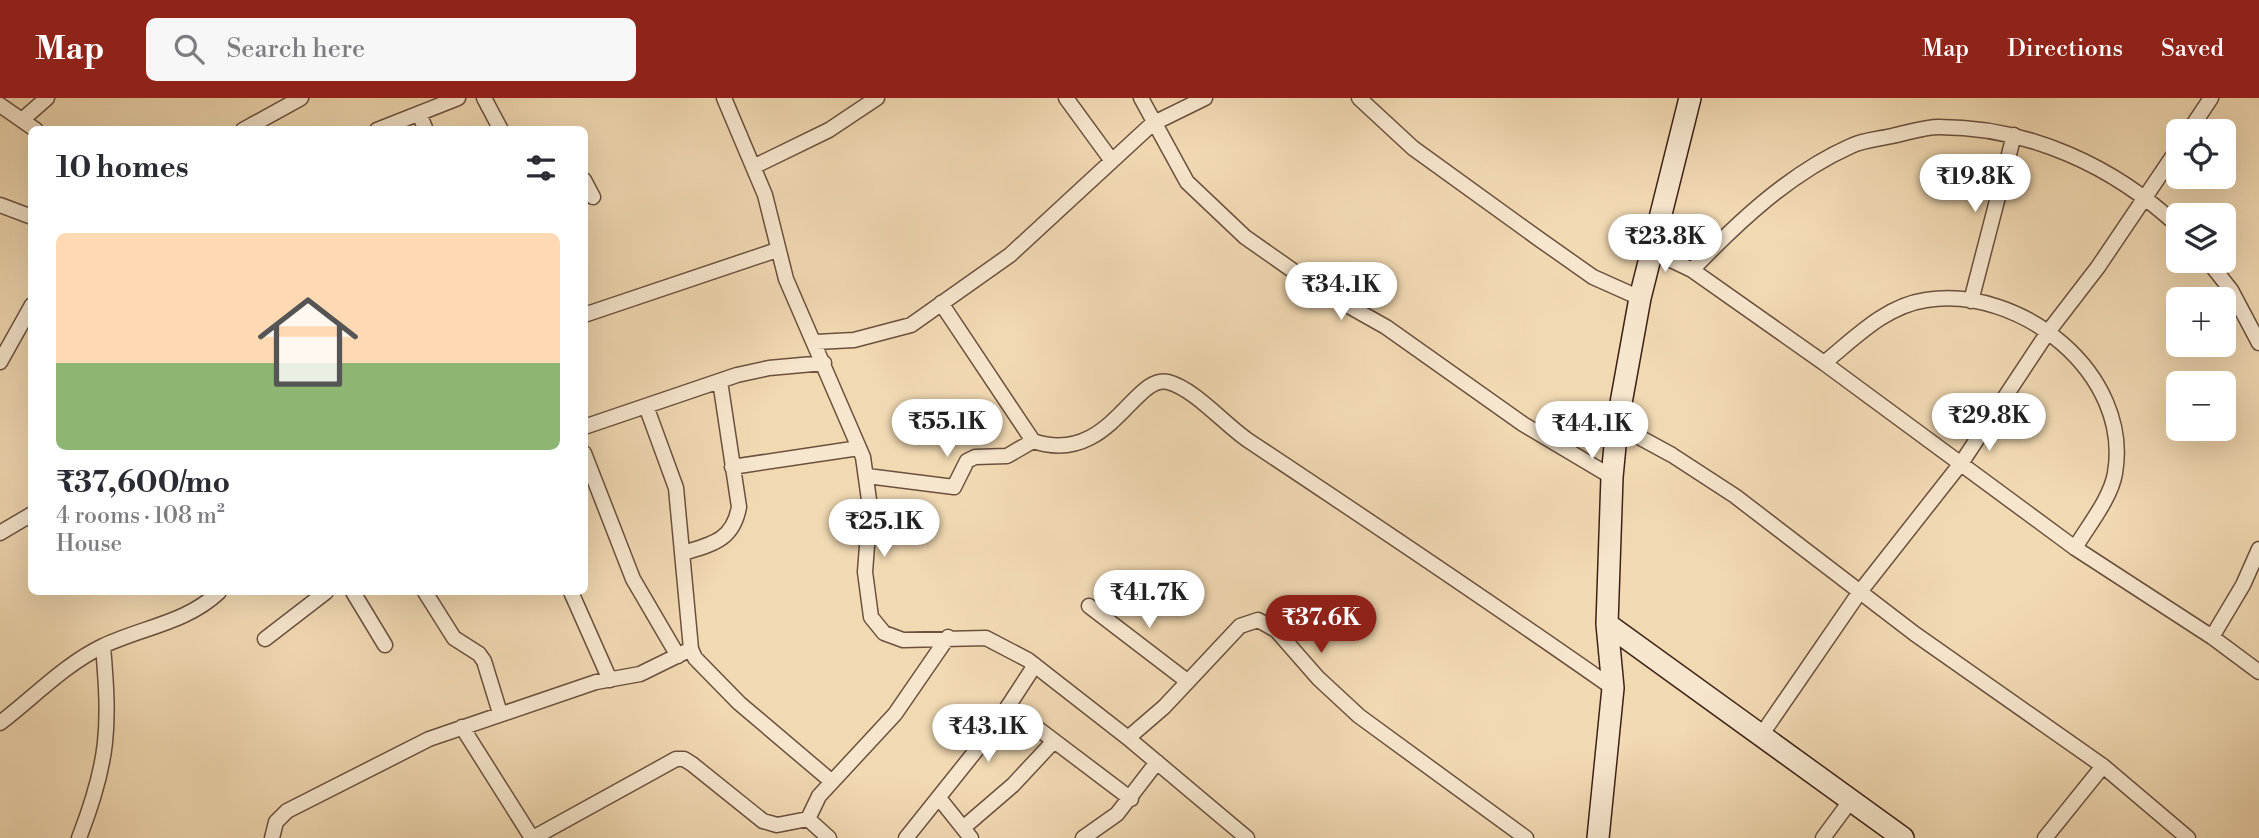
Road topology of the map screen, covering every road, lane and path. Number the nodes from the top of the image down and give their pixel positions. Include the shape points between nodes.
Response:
1 (47, 98) edge
2 (301, 98) edge
3 (458, 98) edge
4 (484, 98) edge
5 (724, 98) edge
6 (877, 98) edge
7 (1066, 98) edge
8 (1141, 98) edge
9 (1205, 98) edge
10 (1359, 98) edge
11 (1690, 98) edge
12 (2211, 98) edge
13 (0, 105) edge
14 (419, 114) junction
15 (2197, 119) edge
16 (22, 120) junction
17 (1152, 124) junction
18 (30, 126) edge
19 (250, 126) edge
20 (388, 126) edge
21 (424, 126) edge
22 (499, 126) edge
23 (2014, 135) junction
24 (1112, 161) junction
25 (755, 166) junction
26 (2166, 167) edge
27 (588, 188) edge
28 (593, 197) dead end
29 (2146, 197) junction
30 (0, 205) edge
31 (2166, 215) edge
32 (28, 216) edge
33 (777, 250) junction
34 (1652, 251) junction
35 (1692, 270) junction
36 (2218, 273) edge
37 (1640, 298) junction
38 (1971, 301) junction
39 (942, 303) junction
40 (28, 312) edge
41 (588, 314) edge
42 (2048, 332) junction
43 (2258, 336) edge
44 (816, 342) junction
45 (0, 362) edge
46 (824, 363) junction
47 (1824, 363) junction
48 (720, 381) junction
49 (646, 406) junction
50 (1617, 425) junction
51 (588, 426) edge
52 (1033, 441) junction
53 (859, 448) junction
54 (588, 463) edge
55 (1962, 463) junction
56 (732, 467) junction
57 (867, 476) junction
58 (1612, 477) junction
59 (28, 516) edge
60 (0, 533) edge
61 (2075, 548) junction
62 (2259, 549) edge
63 (683, 553) junction
64 (1859, 593) junction
65 (215, 595) edge
66 (322, 595) edge
67 (355, 595) edge
68 (427, 595) edge
69 (572, 595) edge
70 (1090, 606) dead end
71 (1607, 624) junction
72 (948, 637) junction
73 (2212, 637) junction
74 (265, 639) dead end
75 (386, 645) dead end
76 (103, 646) junction
77 (691, 649) junction
78 (677, 656) junction
79 (1035, 665) junction
80 (2259, 673) edge
81 (610, 680) junction
82 (1187, 681) junction
83 (1613, 688) junction
84 (1007, 706) junction
85 (500, 713) junction
86 (0, 723) edge
87 (462, 727) junction
88 (1762, 734) junction
89 (1128, 738) junction
90 (1054, 741) junction
91 (1157, 762) junction
92 (2103, 766) junction
93 (831, 781) junction
94 (939, 798) junction
95 (1131, 799) junction
96 (1852, 800) junction
97 (808, 819) junction
98 (967, 833) edge
99 (79, 838) edge
100 (272, 838) edge
101 (533, 838) edge
102 (830, 838) edge
103 (906, 838) edge
104 (1083, 838) edge
105 (1247, 838) edge
106 (1526, 838) edge
107 (1598, 838) edge
108 (1824, 838) edge
109 (1903, 838) edge
110 (2045, 838) edge
111 (2188, 838) edge

1 - 16 street
2 - 19 street
3 - 14 street
4 - 22 street
5 - 25 street
6 - 25 street via 829,130
7 - 24 street
8 - 17 street
9 - 17 street
10 - 37 street via 1413,148 1539,239 1593,277
11 - 34 street
12 - 15 street
13 - 16 street
14 - 20 street
14 - 21 street
16 - 18 street
17 - 24 street
17 - 58 street via 1187,182 1245,237 1322,291 1386,327 1523,424
23 - 29 street via 2082,159
23 - 35 street via 1937,127 1852,145 1779,189
23 - 38 street
24 - 39 street via 1010,255
25 - 33 street
26 - 29 street
27 - 28 street
29 - 31 street
29 - 42 street
30 - 32 street
33 - 41 street
33 - 44 street
34 - 35 street
34 - 37 street
35 - 47 street
36 - 43 street
37 - 50 street
38 - 42 street via 2013,312
38 - 47 street via 1927,300 1883,315
39 - 44 street via 911,325 884,335
39 - 52 street
40 - 45 street
42 - 55 street
42 - 61 street via 2072,351 2097,382 2116,426 2115,474
44 - 46 street
46 - 48 street via 769,368
46 - 53 street
47 - 55 street
48 - 49 street
48 - 56 street
49 - 51 street
49 - 63 street via 676,488
50 - 58 street
50 - 64 street via 1672,454 1735,496
52 - 57 street via 1007,456 967,461 954,487
52 - 83 street via 1068,447 1088,440 1112,424 1150,386 1164,381 1178,385 1244,437
53 - 56 street
53 - 57 street
54 - 78 street via 633,579
55 - 61 street
55 - 64 street
56 - 63 street via 738,507 732,530 715,544
57 - 72 street via 870,507 865,572 871,617 884,633 903,640
58 - 71 street
59 - 60 street
61 - 73 street
62 - 73 street
63 - 77 street
64 - 88 street
64 - 92 street
65 - 76 street via 194,612
66 - 74 street
67 - 75 street
68 - 85 street via 454,638 480,654
69 - 81 street
70 - 82 street
71 - 83 street
71 - 88 street
72 - 79 street via 986,638
72 - 93 street via 895,714
73 - 80 street
76 - 86 street
76 - 99 street via 109,715 104,762
77 - 78 street
77 - 93 street via 706,673
78 - 81 street via 640,674
79 - 84 street
79 - 89 street
81 - 85 street
82 - 89 street
82 - 106 street via 1240,626 1258,620 1276,630 1359,716
83 - 107 street
84 - 90 street
84 - 94 street
85 - 87 street
87 - 100 street via 287,811 276,822
87 - 101 street
88 - 96 street
89 - 91 street
90 - 95 street
90 - 98 street
91 - 95 street
91 - 105 street
92 - 110 street
92 - 111 street
93 - 97 street
94 - 98 street
94 - 103 street
95 - 104 street
96 - 108 street
96 - 109 street
97 - 101 street via 777,825 763,821 692,764 676,759
97 - 102 street

